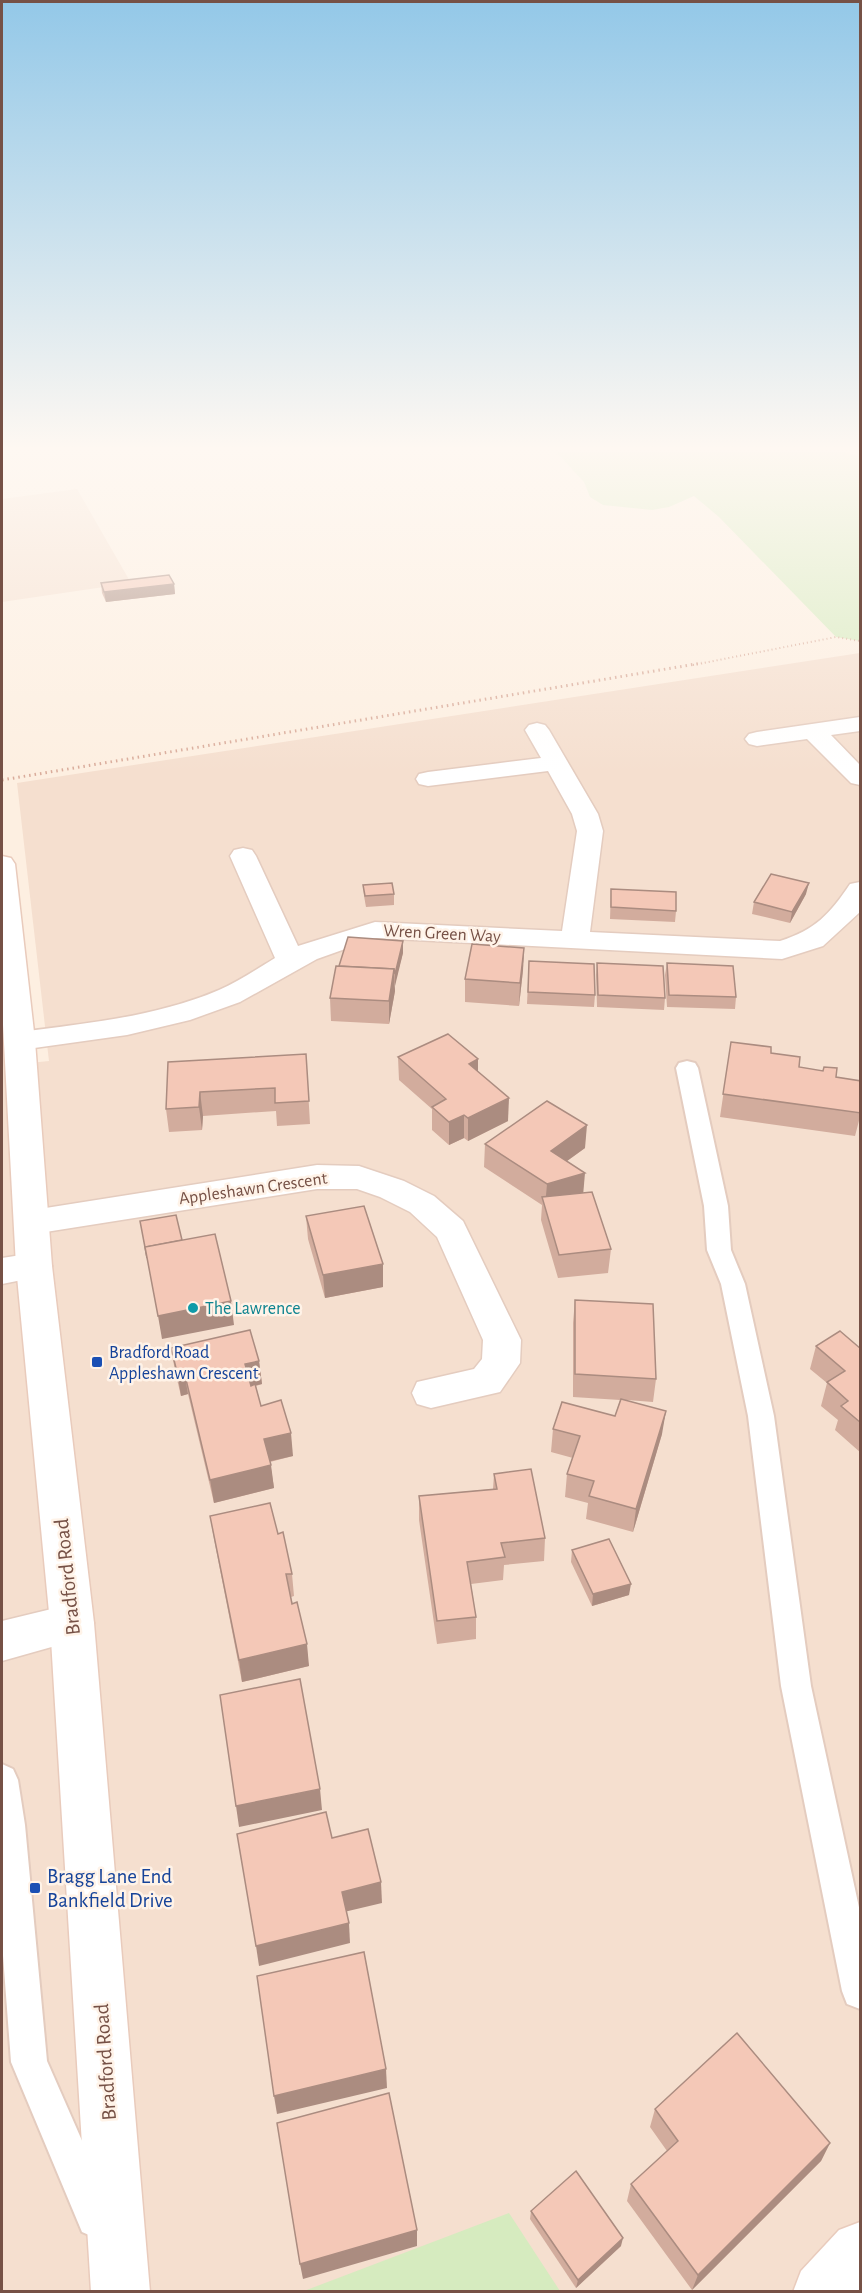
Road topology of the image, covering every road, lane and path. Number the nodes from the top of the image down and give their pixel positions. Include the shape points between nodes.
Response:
1 (861, 641) edge
2 (861, 724) edge
3 (537, 730) dead end
4 (813, 731) junction
5 (758, 739) dead end
6 (556, 763) junction
7 (861, 778) edge
8 (428, 779) dead end
9 (2, 780) edge
10 (243, 856) dead end
11 (2, 864) edge
12 (861, 890) edge
13 (575, 940) junction
14 (291, 961) junction
15 (11, 1042) edge
16 (687, 1068) dead end
17 (33, 1222) junction
18 (18, 1268) edge
19 (431, 1393) dead end
20 (72, 1623) junction
21 (2, 1641) edge
22 (2, 1780) edge
23 (861, 1992) edge
24 (861, 2251) edge
25 (121, 2283) edge
26 (822, 2292) edge

1 - 9 path via 836,637 733,658
2 - 4 street
3 - 6 street
4 - 5 street
4 - 7 street
6 - 8 street
6 - 13 street via 585,814 590,831
10 - 14 street
11 - 15 street, Bradford Road
12 - 13 street, Wren Green Way via 848,910 813,940 782,950
13 - 14 street, Wren Green Way via 375,930
14 - 15 street, Wren Green Way via 230,995 136,1026
15 - 17 street, Bradford Road via 20,1065
16 - 23 lane via 716,1206 719,1250 733,1284 761,1416 796,1686
17 - 18 street, Bradford Road
17 - 19 street, Appleshawn Crescent via 317,1177 359,1178 393,1189 422,1203 451,1230 502,1340 501,1363 486,1381
18 - 20 street, Bradford Road
20 - 21 street
20 - 25 street, Bradford Road
22 - 25 lane via 29,2062
24 - 26 street

